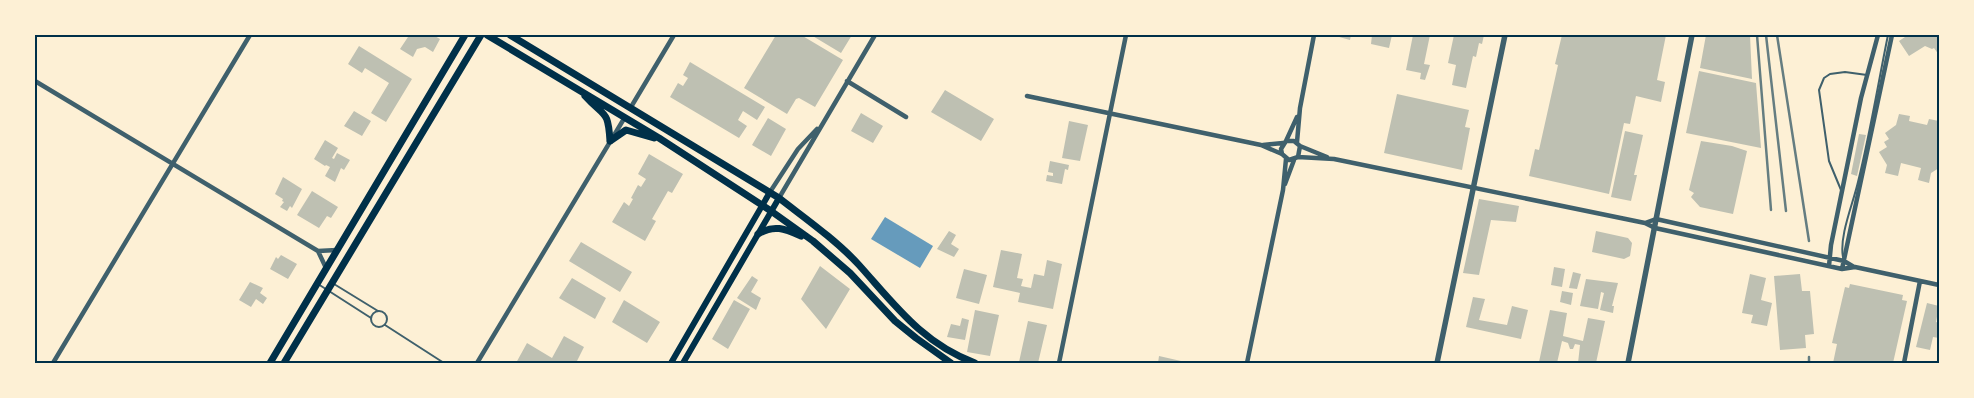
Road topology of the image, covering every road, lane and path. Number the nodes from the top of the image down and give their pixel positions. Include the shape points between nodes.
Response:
1 (250, 35) edge
2 (465, 35) edge
3 (481, 35) edge
4 (487, 35) edge
5 (510, 35) edge
6 (674, 35) edge
7 (875, 35) edge
8 (1126, 35) edge
9 (1314, 35) edge
10 (1505, 35) edge
11 (1692, 35) edge
12 (1878, 35) edge
13 (1888, 35) edge
14 (1892, 35) edge
15 (1868, 75) junction
16 (35, 81) edge
17 (847, 81) junction
18 (581, 90) junction
19 (599, 90) junction
20 (1027, 96) dead end
21 (631, 108) junction
22 (1300, 108) junction
23 (1110, 114) junction
24 (625, 117) junction
25 (906, 117) dead end
26 (821, 125) junction
27 (661, 139) junction
28 (610, 141) junction
29 (1285, 142) junction
30 (1299, 144) junction
31 (1261, 145) junction
32 (1282, 154) junction
33 (1296, 158) junction
34 (1286, 159) junction
35 (1334, 159) junction
36 (173, 164) junction
37 (1472, 189) junction
38 (1283, 190) junction
39 (770, 192) junction
40 (1842, 192) junction
41 (779, 198) junction
42 (762, 205) junction
43 (772, 211) junction
44 (1656, 220) junction
45 (1645, 222) junction
46 (1654, 228) junction
47 (758, 234) junction
48 (813, 241) junction
49 (336, 250) junction
50 (318, 251) junction
51 (1829, 257) junction
52 (1844, 261) junction
53 (1829, 266) junction
54 (1855, 267) junction
55 (326, 268) junction
56 (1842, 269) junction
57 (322, 276) junction
58 (1920, 281) junction
59 (332, 283) junction
60 (317, 284) junction
61 (1939, 285) edge
62 (328, 291) junction
63 (378, 311) junction
64 (371, 318) junction
65 (385, 325) junction
66 (53, 363) edge
67 (270, 363) edge
68 (284, 363) edge
69 (444, 363) edge
70 (477, 363) edge
71 (671, 363) edge
72 (683, 363) edge
73 (951, 363) edge
74 (975, 363) edge
75 (1059, 363) edge
76 (1247, 363) edge
77 (1437, 363) edge
78 (1628, 363) edge
79 (1904, 363) edge

1 - 36 street
2 - 49 main road
3 - 59 main road
4 - 18 main road
5 - 19 main road
6 - 21 street
7 - 17 street
8 - 23 street
9 - 22 street
10 - 37 street
11 - 44 street
12 - 15 street
13 - 52 lane via 1842,246
14 - 52 street
15 - 40 street
15 - 40 lane via 1830,74 1824,78 1819,90 1829,160
16 - 36 street
17 - 25 street
17 - 26 street
18 - 24 main road
18 - 28 main road via 607,117
19 - 21 main road
19 - 24 main road
20 - 23 street
21 - 27 main road via 636,118
21 - 39 main road
22 - 29 street
22 - 30 street
23 - 31 street
23 - 75 street
24 - 27 main road
24 - 28 street
26 - 39 street via 798,149
26 - 41 street
27 - 28 main road via 626,130
27 - 42 main road
28 - 70 street
29 - 30 street via 1292,140
29 - 31 street
29 - 32 street
30 - 33 street
30 - 35 street
31 - 32 street
32 - 34 street
33 - 34 street
33 - 35 street
33 - 38 street
34 - 38 street
35 - 37 street
36 - 50 street
36 - 66 street
37 - 45 street
37 - 77 street
38 - 76 street
39 - 41 main road
39 - 42 main road
40 - 51 street
41 - 43 main road
41 - 74 main road via 848,255 921,332
42 - 43 main road
42 - 71 main road
43 - 47 main road
43 - 48 main road
44 - 45 street
44 - 46 street
44 - 51 street
45 - 46 street
46 - 53 street
46 - 78 street
47 - 48 main road via 779,228
47 - 72 main road
48 - 73 main road via 850,273 895,320
49 - 50 street
49 - 55 main road
50 - 55 street
51 - 52 street
51 - 53 street
52 - 54 street
52 - 56 street
53 - 56 street
54 - 56 street
54 - 58 street
55 - 57 main road
57 - 59 lane
57 - 60 main road
58 - 61 street
58 - 79 street
59 - 62 main road
59 - 63 lane
60 - 62 lane
60 - 67 main road
62 - 64 lane
62 - 68 main road
63 - 64 lane
63 - 65 lane via 386,315
64 - 65 lane via 379,328
65 - 69 lane

